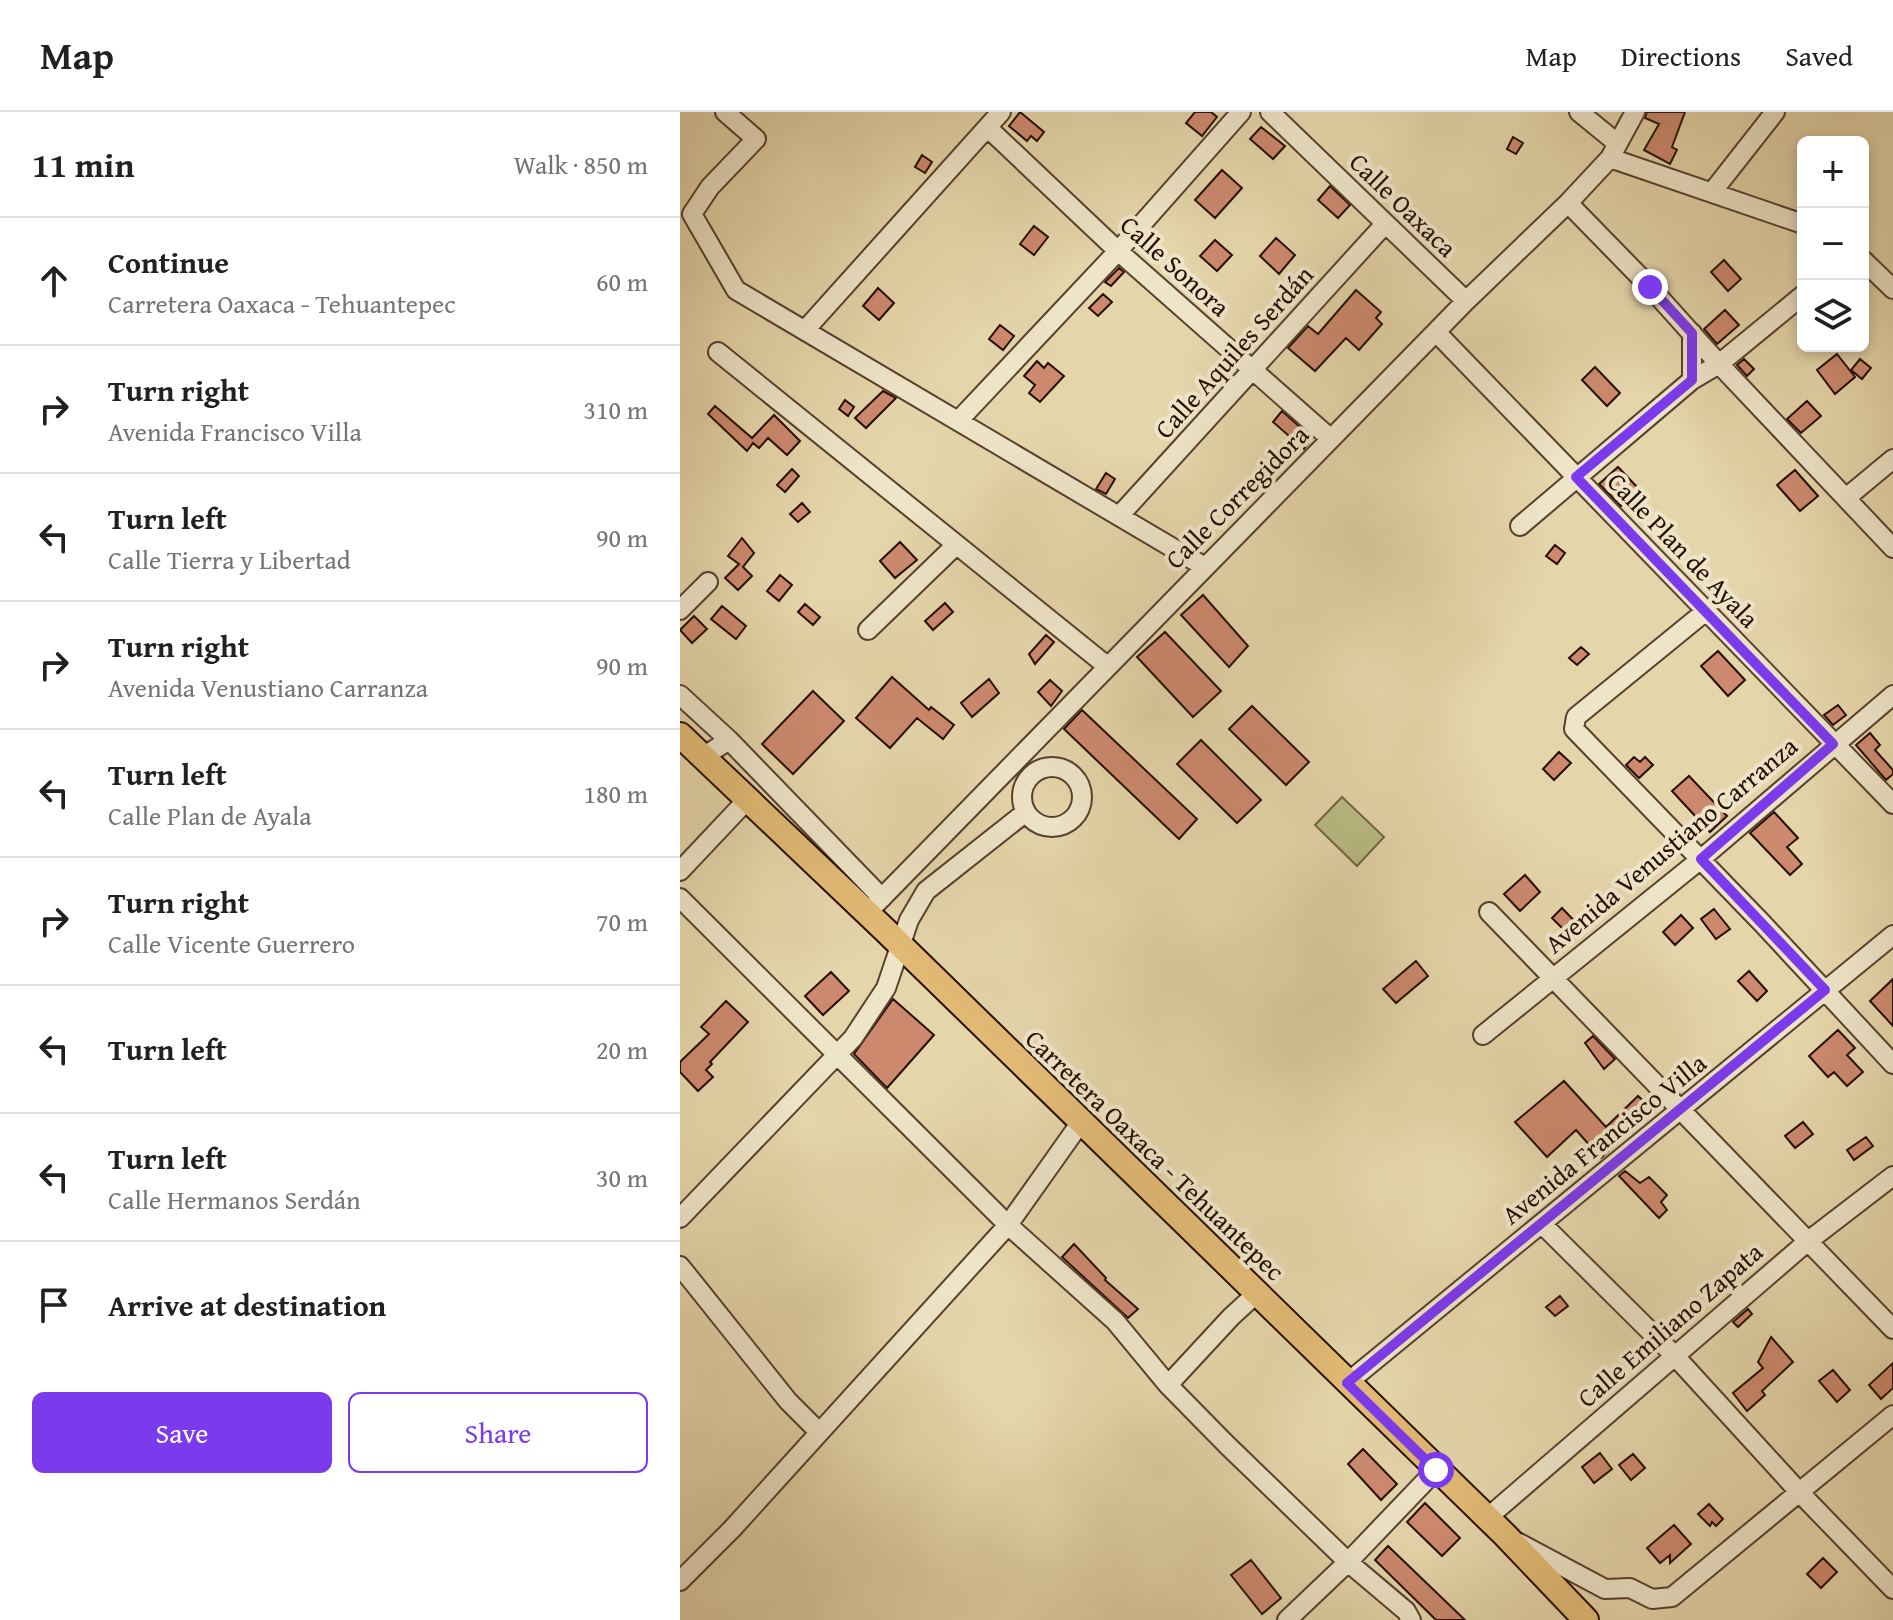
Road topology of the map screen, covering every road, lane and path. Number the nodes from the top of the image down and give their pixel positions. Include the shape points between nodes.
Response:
1 (725, 112) edge
2 (1001, 112) edge
3 (1241, 112) edge
4 (1270, 112) edge
5 (1579, 112) edge
6 (1635, 112) edge
7 (1775, 112) edge
8 (988, 128) junction
9 (1613, 150) junction
10 (1713, 191) junction
11 (1568, 203) junction
12 (1797, 222) edge
13 (1385, 224) junction
14 (1118, 251) junction
15 (1869, 266) edge
16 (1893, 289) edge
17 (1797, 300) edge
18 (1466, 301) junction
19 (806, 329) junction
20 (1436, 332) junction
21 (1692, 333) junction
22 (718, 352) dead end
23 (1719, 364) junction
24 (1253, 371) junction
25 (1692, 380) junction
26 (959, 420) junction
27 (1331, 439) junction
28 (1893, 459) edge
29 (1576, 477) junction
30 (1846, 498) junction
31 (1120, 515) junction
32 (1520, 526) dead end
33 (956, 545) junction
34 (1893, 548) edge
35 (1205, 567) junction
36 (708, 582) dead end
37 (680, 610) edge
38 (1706, 611) junction
39 (868, 630) dead end
40 (1107, 666) junction
41 (680, 695) edge
42 (1893, 695) edge
43 (680, 735) edge
44 (729, 740) junction
45 (1833, 744) junction
46 (703, 757) junction
47 (747, 800) junction
48 (1893, 804) edge
49 (1026, 812) dead end
50 (1701, 859) junction
51 (680, 871) edge
52 (680, 898) edge
53 (874, 906) junction
54 (1489, 912) dead end
55 (1893, 935) edge
56 (900, 945) junction
57 (1554, 976) junction
58 (1825, 990) junction
59 (1483, 1035) dead end
60 (836, 1055) junction
61 (1893, 1064) edge
62 (1680, 1110) junction
63 (1081, 1122) junction
64 (1893, 1176) edge
65 (680, 1218) edge
66 (1542, 1224) junction
67 (1008, 1225) junction
68 (1807, 1242) junction
69 (680, 1266) edge
70 (1256, 1294) junction
71 (1893, 1329) edge
72 (1674, 1355) junction
73 (1347, 1383) junction
74 (1168, 1385) junction
75 (1893, 1415) edge
76 (819, 1432) junction
77 (1436, 1470) junction
78 (1801, 1494) junction
79 (1486, 1519) junction
80 (1505, 1535) junction
81 (1348, 1562) junction
82 (680, 1581) edge
83 (1893, 1589) edge
84 (1287, 1620) edge
85 (1411, 1620) edge
86 (1586, 1620) edge

1 - 19 street via 756,139 692,214 736,290
2 - 8 street
3 - 14 street
4 - 13 street, Calle Oaxaca
5 - 9 street
6 - 9 street, Calle Corregidora
7 - 10 street
8 - 14 street, Calle Sonora
8 - 19 street
9 - 10 street
9 - 11 street, Calle Corregidora
10 - 12 street
11 - 18 street, Calle Corregidora
11 - 21 street
13 - 18 street, Calle Oaxaca
13 - 24 street, Calle Aquiles Serdán
14 - 24 street, Calle Sonora
14 - 26 street
15 - 16 street
17 - 23 street
18 - 20 street, Calle Corregidora
19 - 26 street
20 - 27 street, Calle Corregidora
20 - 29 street, Calle Plan de Ayala
21 - 23 street
21 - 25 street
22 - 33 street
23 - 25 street
23 - 30 street
24 - 27 street, Calle Sonora
24 - 31 street, Calle Aquiles Serdán
25 - 29 street
26 - 31 street
27 - 35 street, Calle Corregidora
28 - 30 street
29 - 32 street
29 - 38 street, Calle Plan de Ayala
30 - 34 street
31 - 35 street
33 - 39 street
33 - 40 street
35 - 40 street, Calle Corregidora
36 - 37 street
38 - 45 street, Calle Plan de Ayala
38 - 50 street via 1576,717 1574,729
40 - 53 street, Calle Corregidora
41 - 44 street
42 - 45 street, Avenida Venustiano Carranza
43 - 46 main road, Carretera Oaxaca - Tehuantepec
44 - 46 street
44 - 53 street
45 - 48 street, Calle Plan de Ayala
45 - 50 street, Avenida Venustiano Carranza
46 - 47 main road, Carretera Oaxaca - Tehuantepec
47 - 51 street
47 - 53 main road, Carretera Oaxaca - Tehuantepec
49 - 56 street via 926,891
50 - 57 street, Avenida Venustiano Carranza
50 - 58 street
52 - 60 street
53 - 56 main road, Carretera Oaxaca - Tehuantepec
54 - 57 street
55 - 58 street, Avenida Francisco Villa
56 - 60 street via 886,988
56 - 63 main road, Carretera Oaxaca - Tehuantepec
57 - 59 street, Avenida Venustiano Carranza
57 - 62 street
58 - 61 street
58 - 62 street, Avenida Francisco Villa
60 - 65 street
60 - 67 street
62 - 66 street, Avenida Francisco Villa
62 - 68 street
63 - 67 street
63 - 70 main road, Carretera Oaxaca - Tehuantepec
64 - 68 street, Calle Emiliano Zapata
66 - 72 street
66 - 73 street, Avenida Francisco Villa
67 - 74 street via 1115,1321
67 - 76 street
68 - 71 street
68 - 72 street, Calle Emiliano Zapata
69 - 76 street
70 - 73 main road, Carretera Oaxaca - Tehuantepec
70 - 74 street
72 - 78 street
72 - 79 street, Calle Emiliano Zapata
73 - 77 main road, Carretera Oaxaca - Tehuantepec
74 - 81 street
75 - 78 street
76 - 82 street
77 - 79 main road, Carretera Oaxaca - Tehuantepec
77 - 81 street
78 - 80 street via 1672,1597 1652,1599 1630,1588 1605,1589
78 - 83 street
79 - 80 main road, Carretera Oaxaca - Tehuantepec
80 - 86 main road, Carretera Oaxaca - Tehuantepec
81 - 84 street
81 - 85 street

